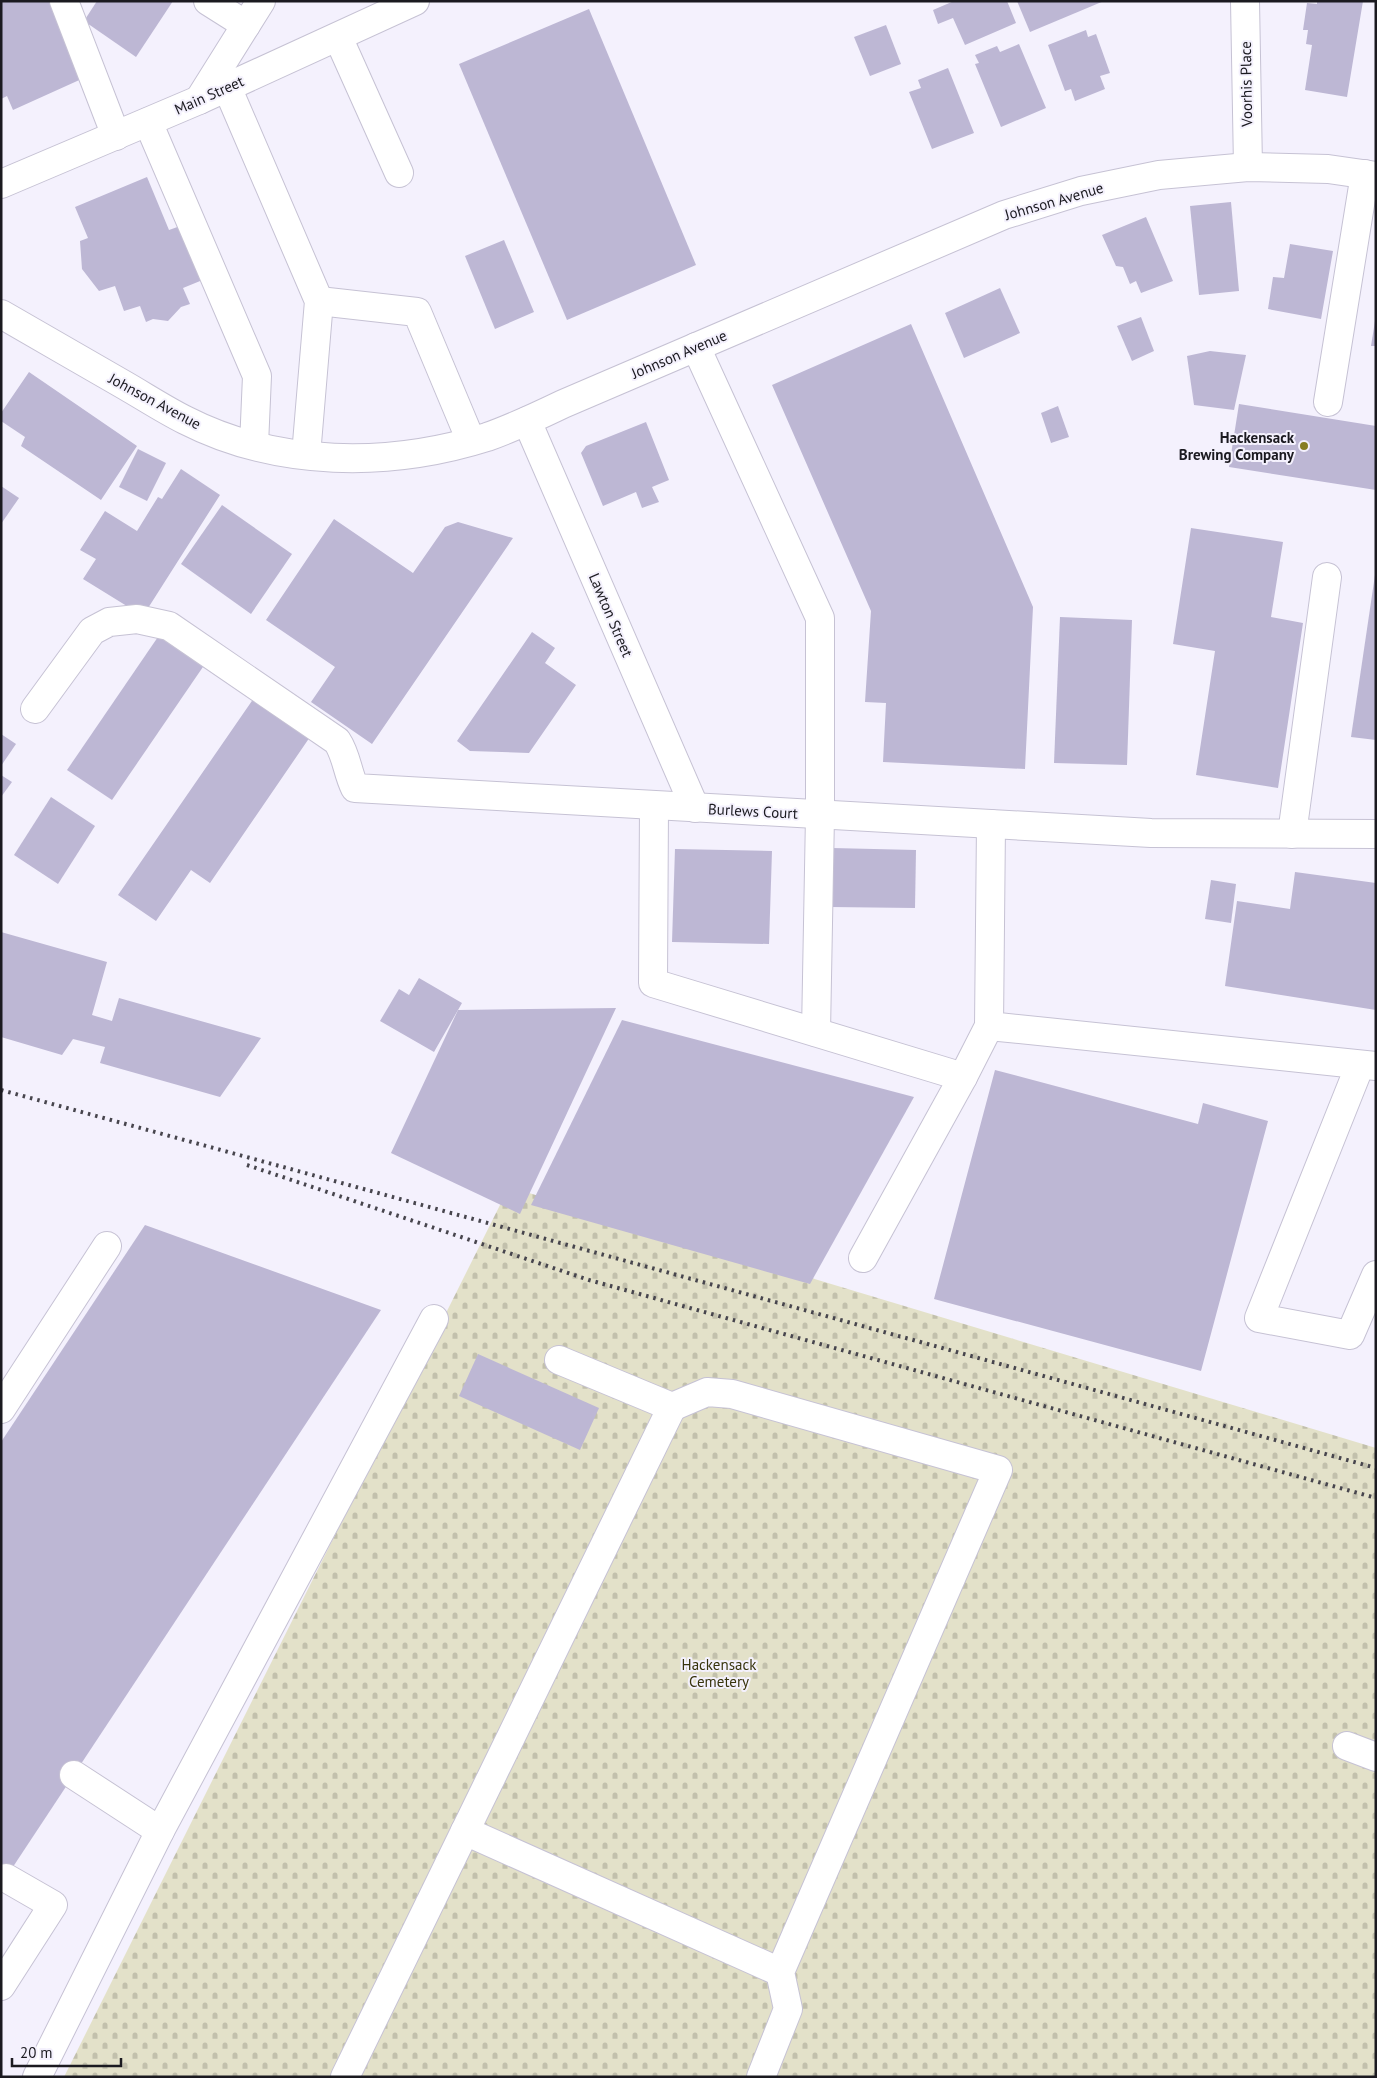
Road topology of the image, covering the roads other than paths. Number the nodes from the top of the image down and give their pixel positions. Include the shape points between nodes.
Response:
1 (64, 1) edge
2 (208, 1) edge
3 (261, 1) edge
4 (415, 1) edge
5 (1246, 1) edge
6 (246, 25) junction
7 (338, 36) junction
8 (227, 87) junction
9 (199, 100) junction
10 (148, 122) junction
11 (116, 136) junction
12 (1248, 168) junction
13 (399, 173) dead end
14 (1371, 175) edge
15 (1, 184) edge
16 (319, 301) junction
17 (1, 314) edge
18 (696, 347) junction
19 (1328, 402) dead end
20 (528, 422) junction
21 (471, 440) junction
22 (254, 445) junction
23 (306, 455) junction
24 (1327, 578) dead end
25 (35, 709) dead end
26 (654, 806) junction
27 (695, 808) junction
28 (820, 815) junction
29 (991, 824) junction
30 (1292, 834) junction
31 (1376, 834) edge
32 (989, 1026) junction
33 (816, 1032) junction
34 (1368, 1066) edge
35 (963, 1077) junction
36 (107, 1246) dead end
37 (863, 1258) dead end
38 (1376, 1275) edge
39 (434, 1319) dead end
40 (559, 1360) dead end
41 (672, 1407) junction
42 (1, 1409) edge
43 (1347, 1746) dead end
44 (1376, 1757) edge
45 (74, 1775) dead end
46 (160, 1831) junction
47 (465, 1832) junction
48 (6, 1878) dead end
49 (780, 1972) junction
50 (1, 1986) edge
51 (36, 2077) edge
52 (345, 2077) edge
53 (760, 2077) edge

1 - 11 street
2 - 6 street
3 - 6 street
4 - 7 street, Main Street
5 - 12 street, Voorhis Place
6 - 9 street
7 - 8 street, Main Street
7 - 13 street
8 - 9 street, Main Street
8 - 16 street
9 - 10 street, Main Street
10 - 11 street, Main Street
10 - 22 street via 257,376
11 - 15 street, Main Street
12 - 14 street, Johnson Avenue via 1328,169
12 - 18 street, Johnson Avenue via 1159,175 1081,191 1004,215
14 - 19 street
16 - 21 street via 417,312
16 - 23 street
17 - 22 street, Johnson Avenue via 186,420
18 - 20 street, Johnson Avenue
18 - 28 street via 820,618
20 - 21 street, Johnson Avenue
20 - 27 street, Lawton Street
21 - 23 street, Johnson Avenue via 415,454 352,459
22 - 23 street, Johnson Avenue
24 - 30 street
25 - 26 street, Burlews Court via 92,631 109,622 137,619 168,626 337,741 346,754 348,774 355,788
26 - 27 street, Burlews Court
26 - 33 street via 653,983
27 - 28 street, Burlews Court
28 - 29 street, Burlews Court
28 - 33 street
29 - 30 street, Burlews Court via 1151,833
29 - 32 street
30 - 31 street, Burlews Court
32 - 34 street
32 - 35 street
33 - 35 street
34 - 38 street via 1259,1318 1350,1335
35 - 37 street
36 - 42 street
39 - 46 street
40 - 41 street
41 - 47 street
41 - 49 street via 707,1392 732,1394 998,1470
43 - 44 street
45 - 46 street
46 - 51 street
47 - 49 street
47 - 52 street
48 - 50 street via 53,1904
49 - 53 street via 788,2009

